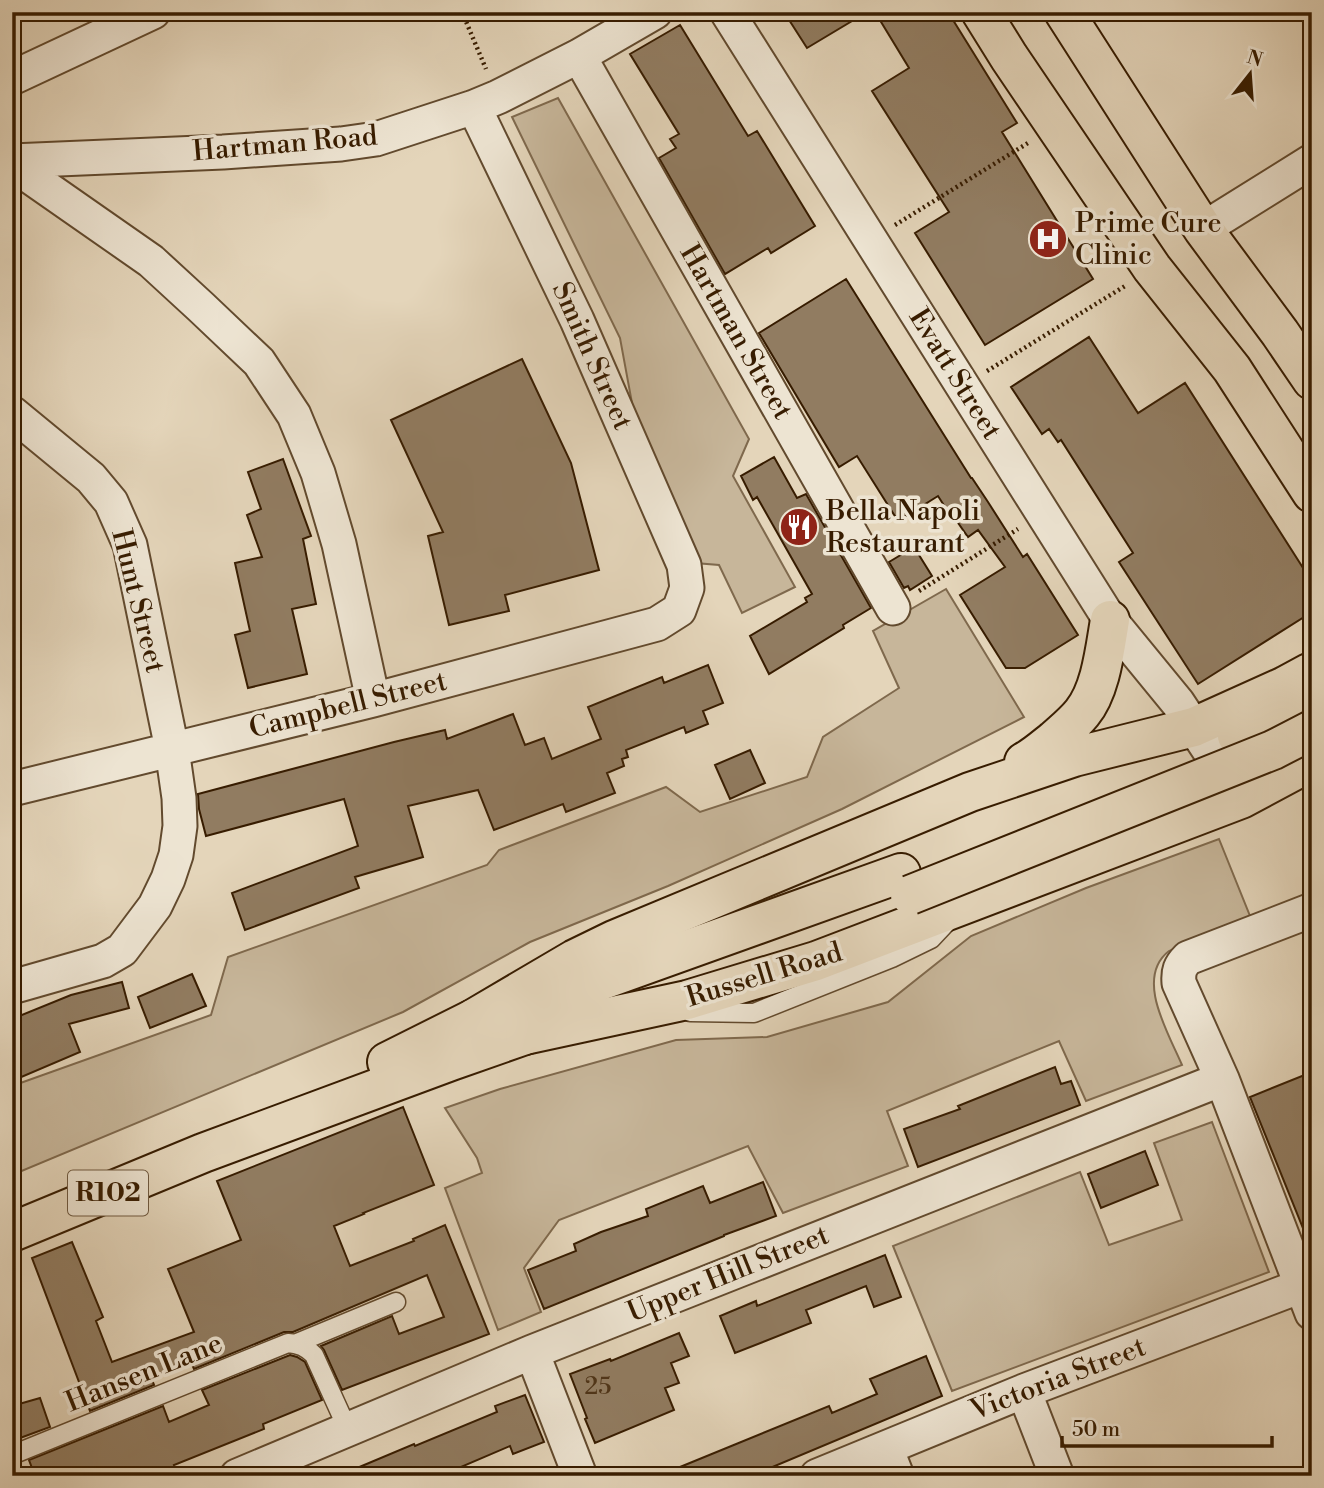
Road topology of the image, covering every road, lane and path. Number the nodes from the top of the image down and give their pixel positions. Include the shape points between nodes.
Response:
1 (153, 12) edge
2 (462, 12) edge
3 (655, 12) edge
4 (727, 12) edge
5 (981, 12) edge
6 (1063, 12) edge
7 (579, 56) junction
8 (12, 78) edge
9 (486, 102) junction
10 (1055, 125) junction
11 (1312, 161) edge
12 (12, 163) edge
13 (1203, 229) junction
14 (870, 240) junction
15 (1152, 268) junction
16 (1312, 380) edge
17 (962, 386) junction
18 (16, 421) edge
19 (1312, 493) edge
20 (1042, 513) junction
21 (893, 608) joint
22 (679, 610) joint
23 (1110, 620) junction
24 (1312, 671) edge
25 (1312, 683) edge
26 (373, 701) junction
27 (1312, 704) edge
28 (1194, 727) junction
29 (1312, 730) edge
30 (1237, 736) junction
31 (173, 749) junction
32 (1312, 761) edge
33 (12, 789) edge
34 (970, 792) junction
35 (1241, 799) junction
36 (906, 884) junction
37 (1312, 910) edge
38 (12, 987) edge
39 (473, 1019) junction
40 (525, 1035) junction
41 (1222, 1079) junction
42 (203, 1153) junction
43 (12, 1232) edge
44 (1306, 1299) edge
45 (396, 1302) dead end
46 (297, 1343) junction
47 (532, 1352) junction
48 (1024, 1391) junction
49 (348, 1430) junction
50 (12, 1455) edge
51 (891, 1462) edge
52 (237, 1476) edge
53 (580, 1476) edge
54 (817, 1476) edge
55 (1057, 1476) edge

1 - 8 street
2 - 9 path
3 - 7 street, Hartman Road
4 - 14 street, Evatt Street
5 - 10 main road
6 - 13 main road
7 - 9 street, Hartman Road
7 - 21 street, Hartman Street
9 - 12 street, Hartman Road via 376,139 341,144
9 - 22 street, Smith Street via 684,565 687,588
10 - 14 path
10 - 15 main road
11 - 13 street
12 - 26 street via 150,261 259,362 294,415 318,473 339,544
13 - 16 main road
14 - 17 street, Evatt Street
15 - 17 path
15 - 19 main road via 1232,369
17 - 20 street, Evatt Street
18 - 31 street, Hunt Street via 90,478 111,502 130,545
20 - 21 path
20 - 23 street, Evatt Street
22 - 26 street, Campbell Street via 657,624
23 - 28 street, Evatt Street
23 - 34 main road via 1096,686 1083,712 1034,757
24 - 28 main road, Russell Road
25 - 30 main road
26 - 31 street, Campbell Street
27 - 30 main road
28 - 34 main road, Russell Road via 1073,757
28 - 35 street, Evatt Street
29 - 36 main road, bridge via 1238,764
30 - 36 main road
31 - 33 street, Campbell Street
31 - 38 street, Hunt Street via 180,826 176,855 155,906 122,950 103,961
32 - 35 main road, Russell Road
34 - 39 main road, Russell Road via 614,940
35 - 40 main road, Russell Road via 816,961 687,1000
36 - 39 main road via 544,1002
36 - 40 main road
37 - 41 street via 1206,950 1180,965 1179,983
39 - 42 main road, Russell Road
40 - 42 main road, Russell Road
41 - 44 street
41 - 47 street, Upper Hill Street
42 - 43 main road, Russell Road / R102
44 - 48 street, Victoria Street
45 - 46 lane, Hansen Lane
46 - 49 lane via 314,1355
46 - 50 lane, Hansen Lane via 288,1342
47 - 49 street, Upper Hill Street
47 - 53 street
48 - 51 street, Victoria Street
48 - 55 street
49 - 52 street, Upper Hill Street
51 - 54 street, Victoria Street

